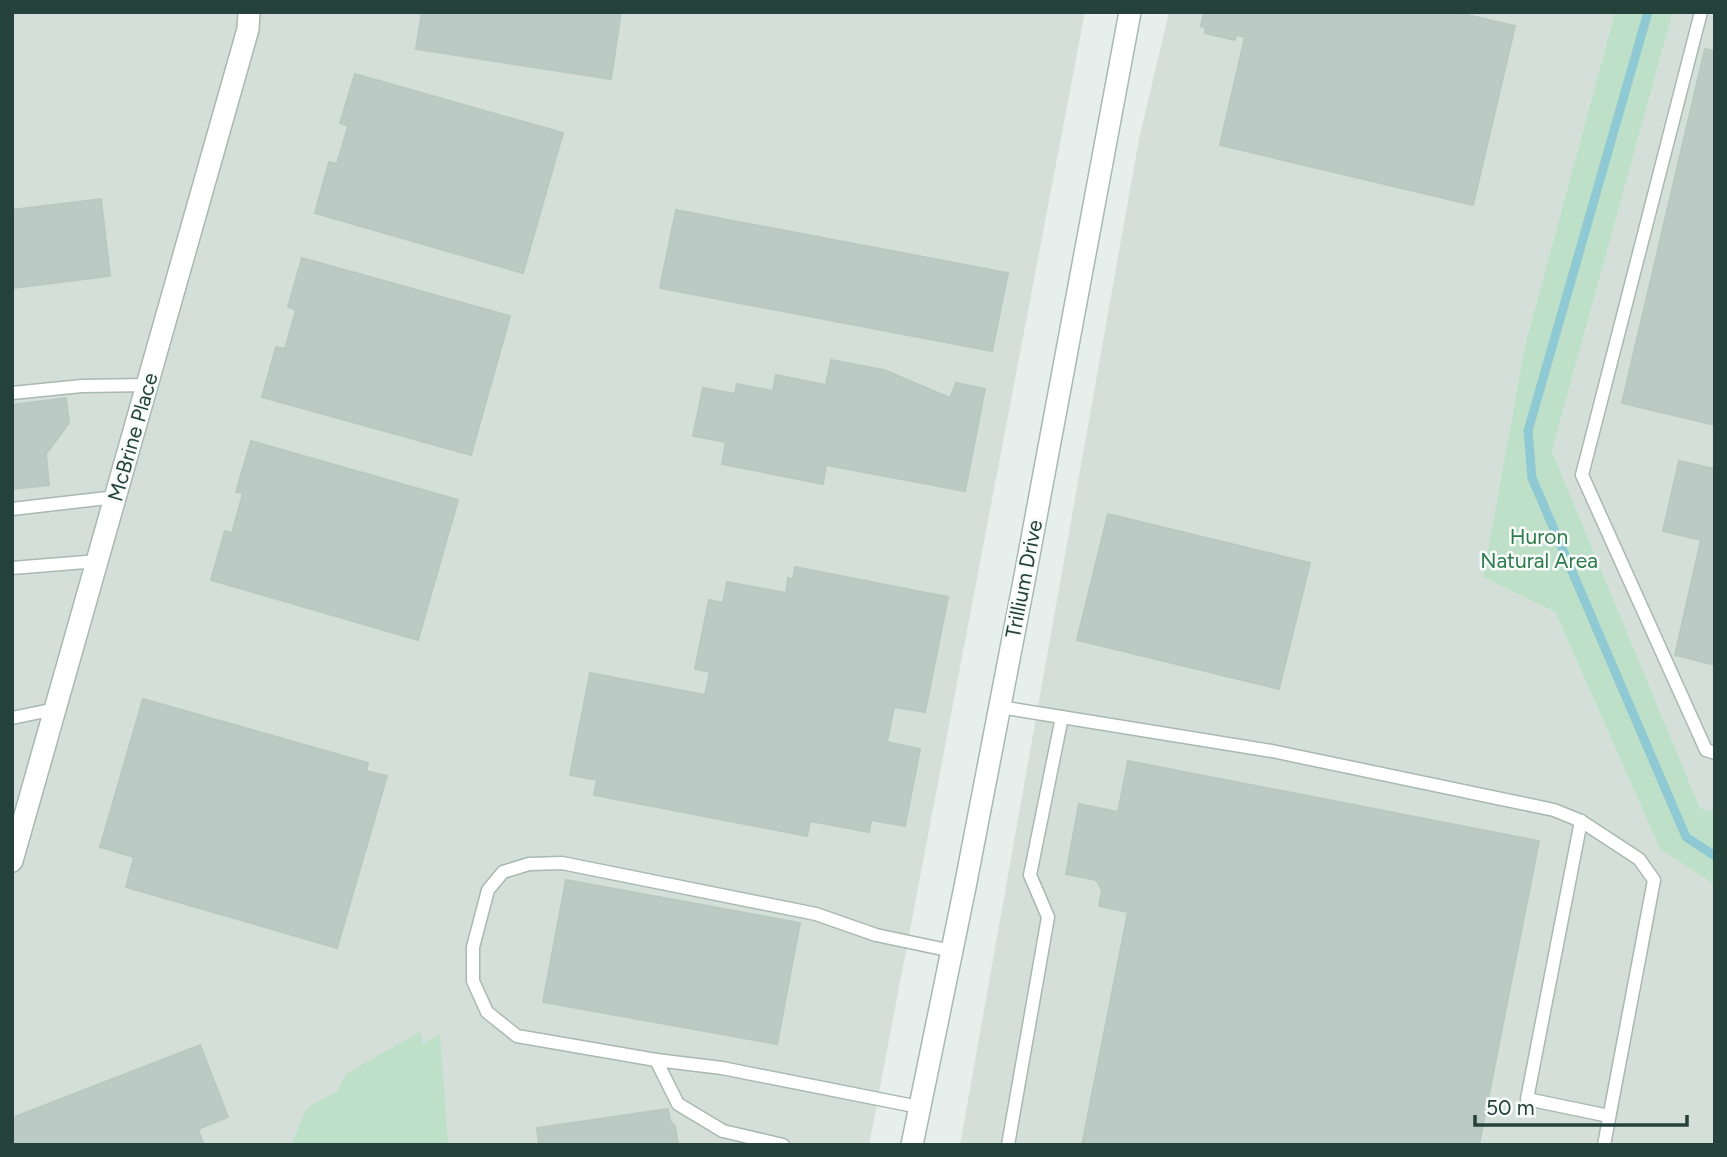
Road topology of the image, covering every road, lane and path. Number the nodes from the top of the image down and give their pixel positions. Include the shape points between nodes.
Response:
1 (249, 12) edge
2 (1129, 12) edge
3 (1701, 12) edge
4 (147, 385) junction
5 (12, 393) edge
6 (116, 497) junction
7 (12, 509) edge
8 (98, 561) junction
9 (12, 568) edge
10 (1000, 707) junction
11 (55, 709) junction
12 (1062, 717) junction
13 (12, 718) edge
14 (1715, 753) edge
15 (1581, 821) junction
16 (12, 861) edge
17 (952, 951) junction
18 (656, 1060) junction
19 (919, 1107) junction
20 (1609, 1116) junction
21 (783, 1145) edge
22 (912, 1145) edge
23 (1008, 1145) edge
24 (1604, 1145) edge

1 - 4 street, McBrine Place via 248,29
2 - 10 street, Trillium Drive
3 - 14 lane via 1582,475 1706,750
4 - 5 lane
4 - 6 street, McBrine Place
6 - 7 lane
6 - 8 street, McBrine Place
8 - 9 lane
8 - 11 street, McBrine Place
10 - 12 lane
10 - 17 street, Trillium Drive
11 - 13 lane
11 - 16 street, McBrine Place
12 - 15 lane via 1272,751 1554,810
12 - 23 lane via 1030,875 1048,917
15 - 20 lane via 1639,859 1654,880
15 - 20 lane via 1527,1099
17 - 18 lane via 877,935 816,914 562,863 529,864 503,872 488,890 473,947 473,981 487,1012 517,1036
17 - 19 street, Trillium Drive
18 - 19 lane via 722,1068
18 - 21 lane via 678,1104 723,1130
19 - 22 street, Trillium Drive
20 - 24 lane

